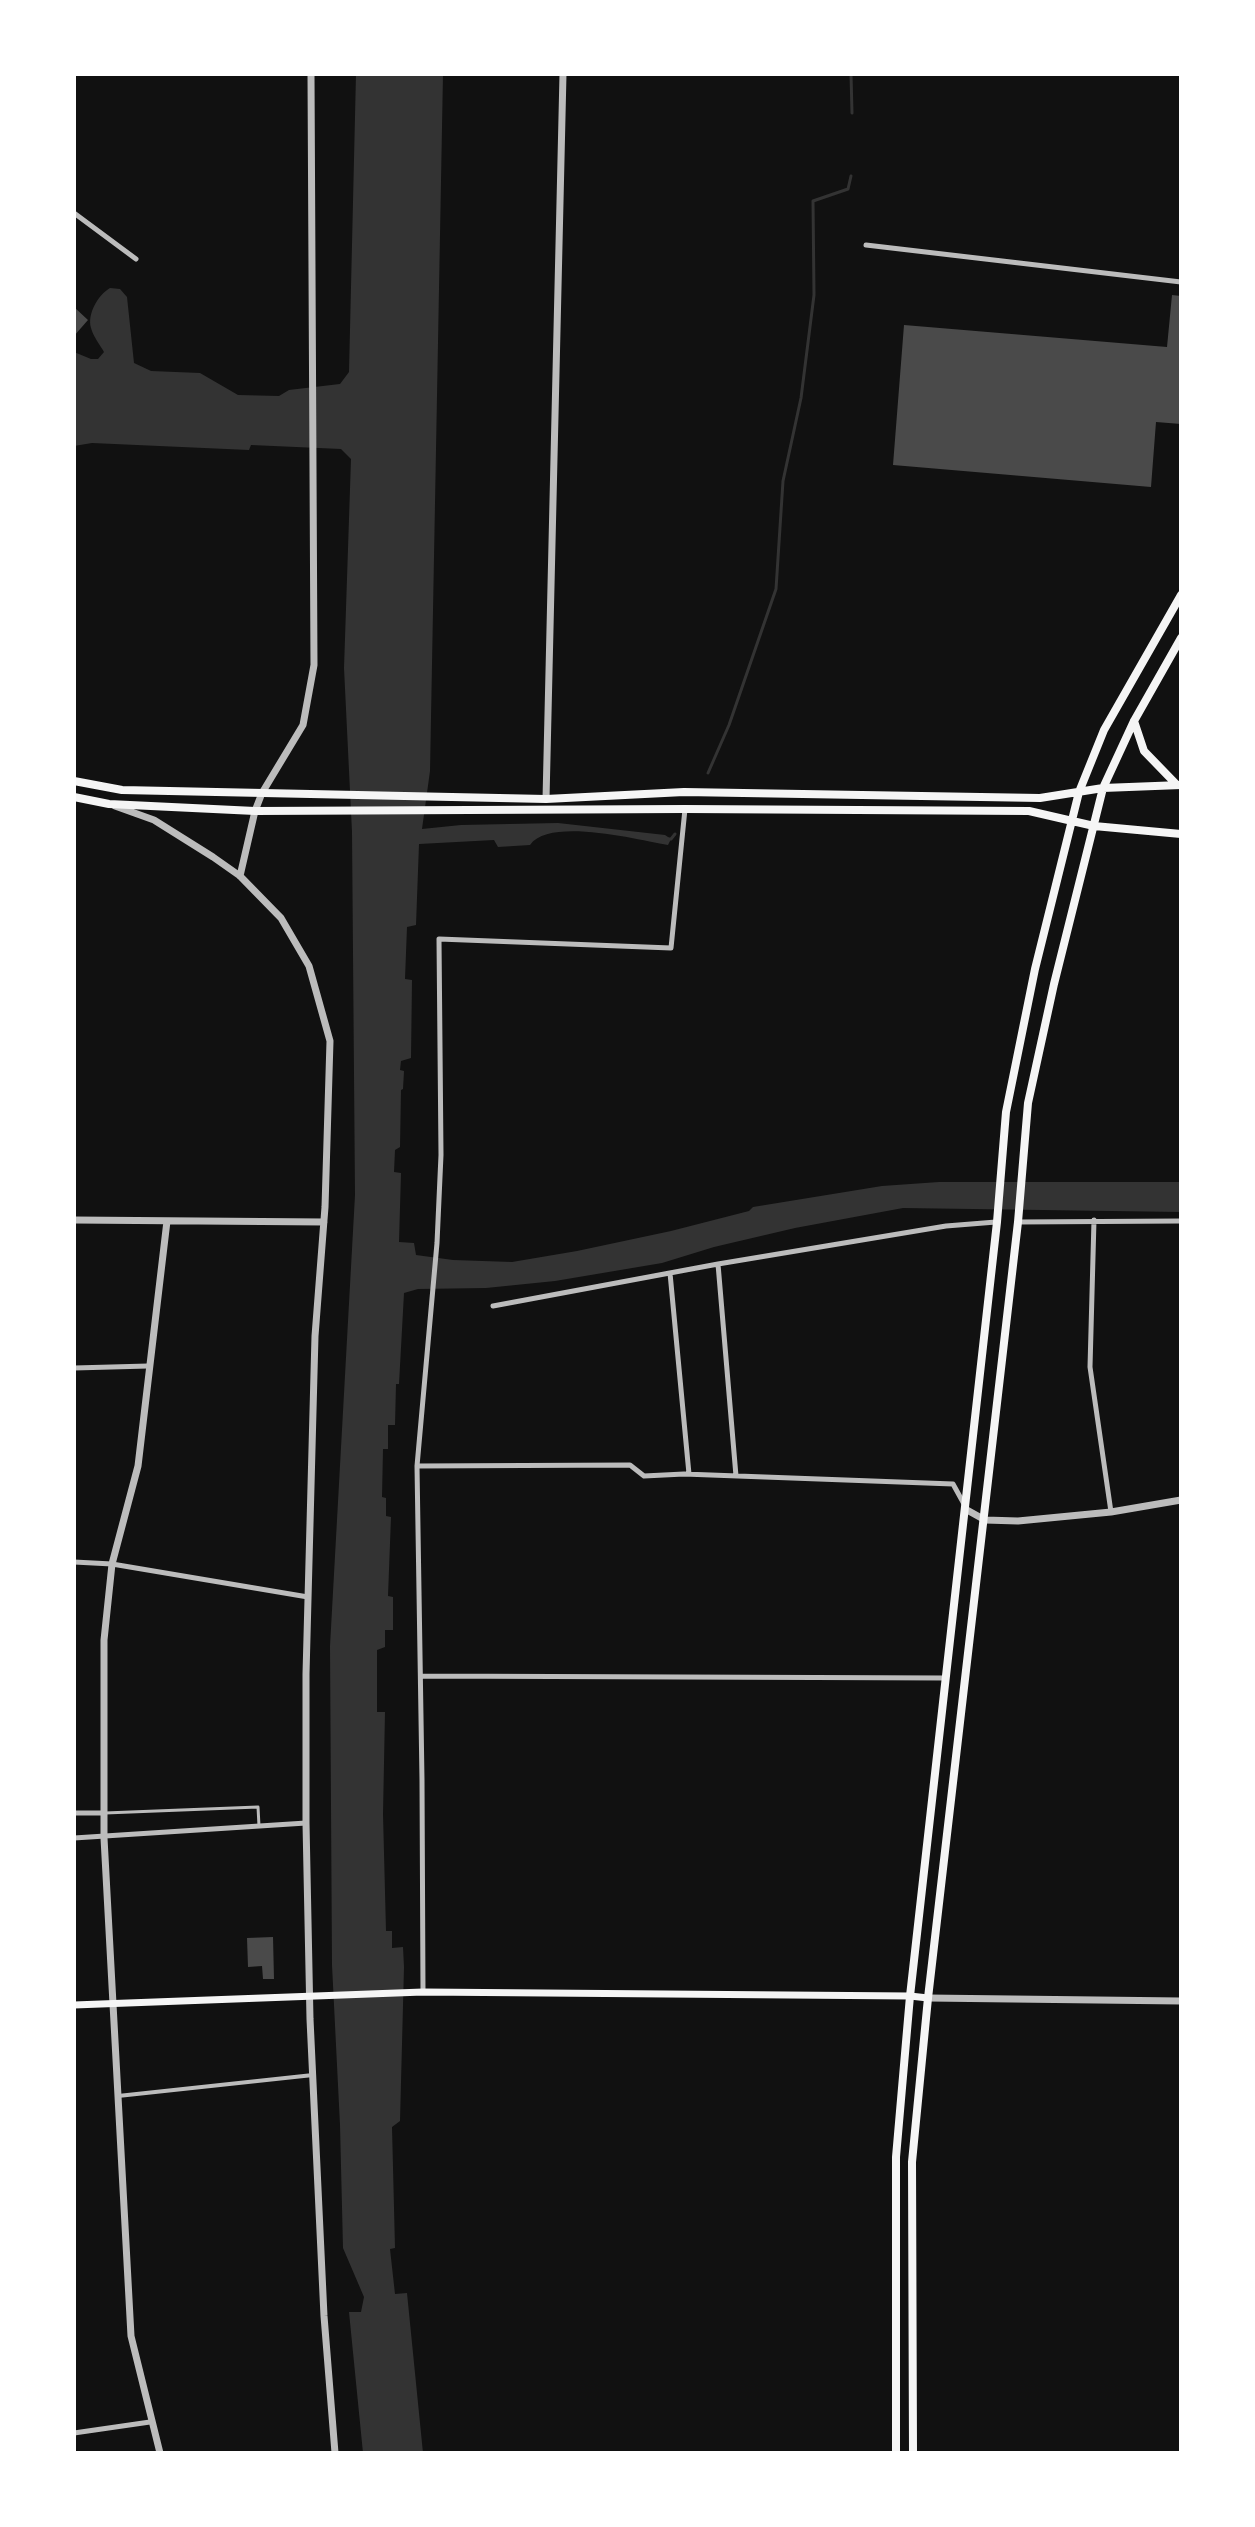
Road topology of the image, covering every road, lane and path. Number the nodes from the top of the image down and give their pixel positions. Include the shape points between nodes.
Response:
1 (311, 74) edge
2 (563, 74) edge
3 (74, 213) edge
4 (866, 245) dead end
5 (136, 259) dead end
6 (1181, 282) edge
7 (1181, 595) edge
8 (1181, 638) edge
9 (1134, 721) junction
10 (74, 781) edge
11 (1178, 784) edge
12 (1103, 788) junction
13 (1079, 792) junction
14 (262, 793) junction
15 (74, 797) edge
16 (546, 799) junction
17 (109, 804) junction
18 (685, 809) junction
19 (255, 811) junction
20 (1072, 820) junction
21 (1094, 826) junction
22 (1181, 834) edge
23 (240, 876) junction
24 (1018, 1218) junction
25 (74, 1220) edge
26 (1094, 1220) junction
27 (167, 1221) junction
28 (1181, 1221) edge
29 (324, 1222) junction
30 (997, 1222) junction
31 (718, 1264) junction
32 (670, 1273) junction
33 (493, 1306) dead end
34 (148, 1366) junction
35 (74, 1368) edge
36 (417, 1466) junction
37 (689, 1474) junction
38 (736, 1476) junction
39 (1181, 1500) edge
40 (967, 1510) junction
41 (1111, 1512) junction
42 (985, 1520) junction
43 (74, 1562) edge
44 (112, 1564) junction
45 (308, 1597) junction
46 (421, 1676) junction
47 (946, 1678) junction
48 (74, 1813) edge
49 (104, 1813) junction
50 (306, 1823) junction
51 (259, 1826) junction
52 (74, 1838) edge
53 (104, 1838) junction
54 (423, 1992) junction
55 (309, 1995) junction
56 (910, 1996) junction
57 (928, 1998) junction
58 (1181, 2001) edge
59 (113, 2002) junction
60 (74, 2005) edge
61 (313, 2075) junction
62 (118, 2096) junction
63 (150, 2422) junction
64 (74, 2433) edge
65 (160, 2453) edge
66 (335, 2453) edge
67 (896, 2453) edge
68 (913, 2453) edge

1 - 14 street via 314,665 303,725
2 - 16 street
3 - 5 street
4 - 6 street
7 - 13 main road via 1104,730
8 - 9 main road
9 - 11 main road via 1144,751
9 - 12 main road
10 - 14 main road via 122,790
11 - 12 main road
12 - 13 main road
12 - 21 main road
13 - 16 main road via 1040,798 684,792
13 - 20 main road
14 - 16 main road
14 - 19 street
15 - 17 main road
17 - 19 main road
17 - 23 street via 154,820
18 - 19 main road
18 - 20 main road via 1029,811
18 - 36 street via 671,948 439,939 441,1155
19 - 23 street
20 - 21 main road
20 - 30 main road via 1006,1112
21 - 22 main road
21 - 24 main road via 1028,1103
23 - 29 street via 281,918 309,966 330,1041
24 - 26 street
24 - 42 main road
25 - 27 street
26 - 28 street
26 - 41 street via 1090,1367
27 - 29 street
27 - 34 street
29 - 45 street via 315,1336
30 - 31 street
30 - 40 main road
31 - 32 street
31 - 38 street
32 - 33 street
32 - 37 street
34 - 35 street
34 - 44 street via 138,1466
36 - 37 street via 630,1465 644,1476
36 - 46 street
37 - 38 street
38 - 40 street via 953,1484
39 - 41 street
40 - 42 street
40 - 47 main road
41 - 42 street
42 - 57 main road
43 - 44 street
44 - 45 street
44 - 49 street via 104,1640
45 - 50 street
46 - 47 street
46 - 54 street
47 - 56 main road
48 - 49 street
49 - 51 lane via 258,1807
49 - 53 street
50 - 51 street
50 - 55 street
51 - 53 street
52 - 53 street
53 - 59 street
54 - 55 main road
54 - 56 main road
55 - 59 main road
55 - 61 street
56 - 57 main road
56 - 67 main road via 896,2157
57 - 58 street
57 - 68 main road via 912,2162
59 - 60 main road
59 - 62 street
61 - 62 street
61 - 66 street
62 - 63 street via 131,2336
63 - 64 street
63 - 65 street

